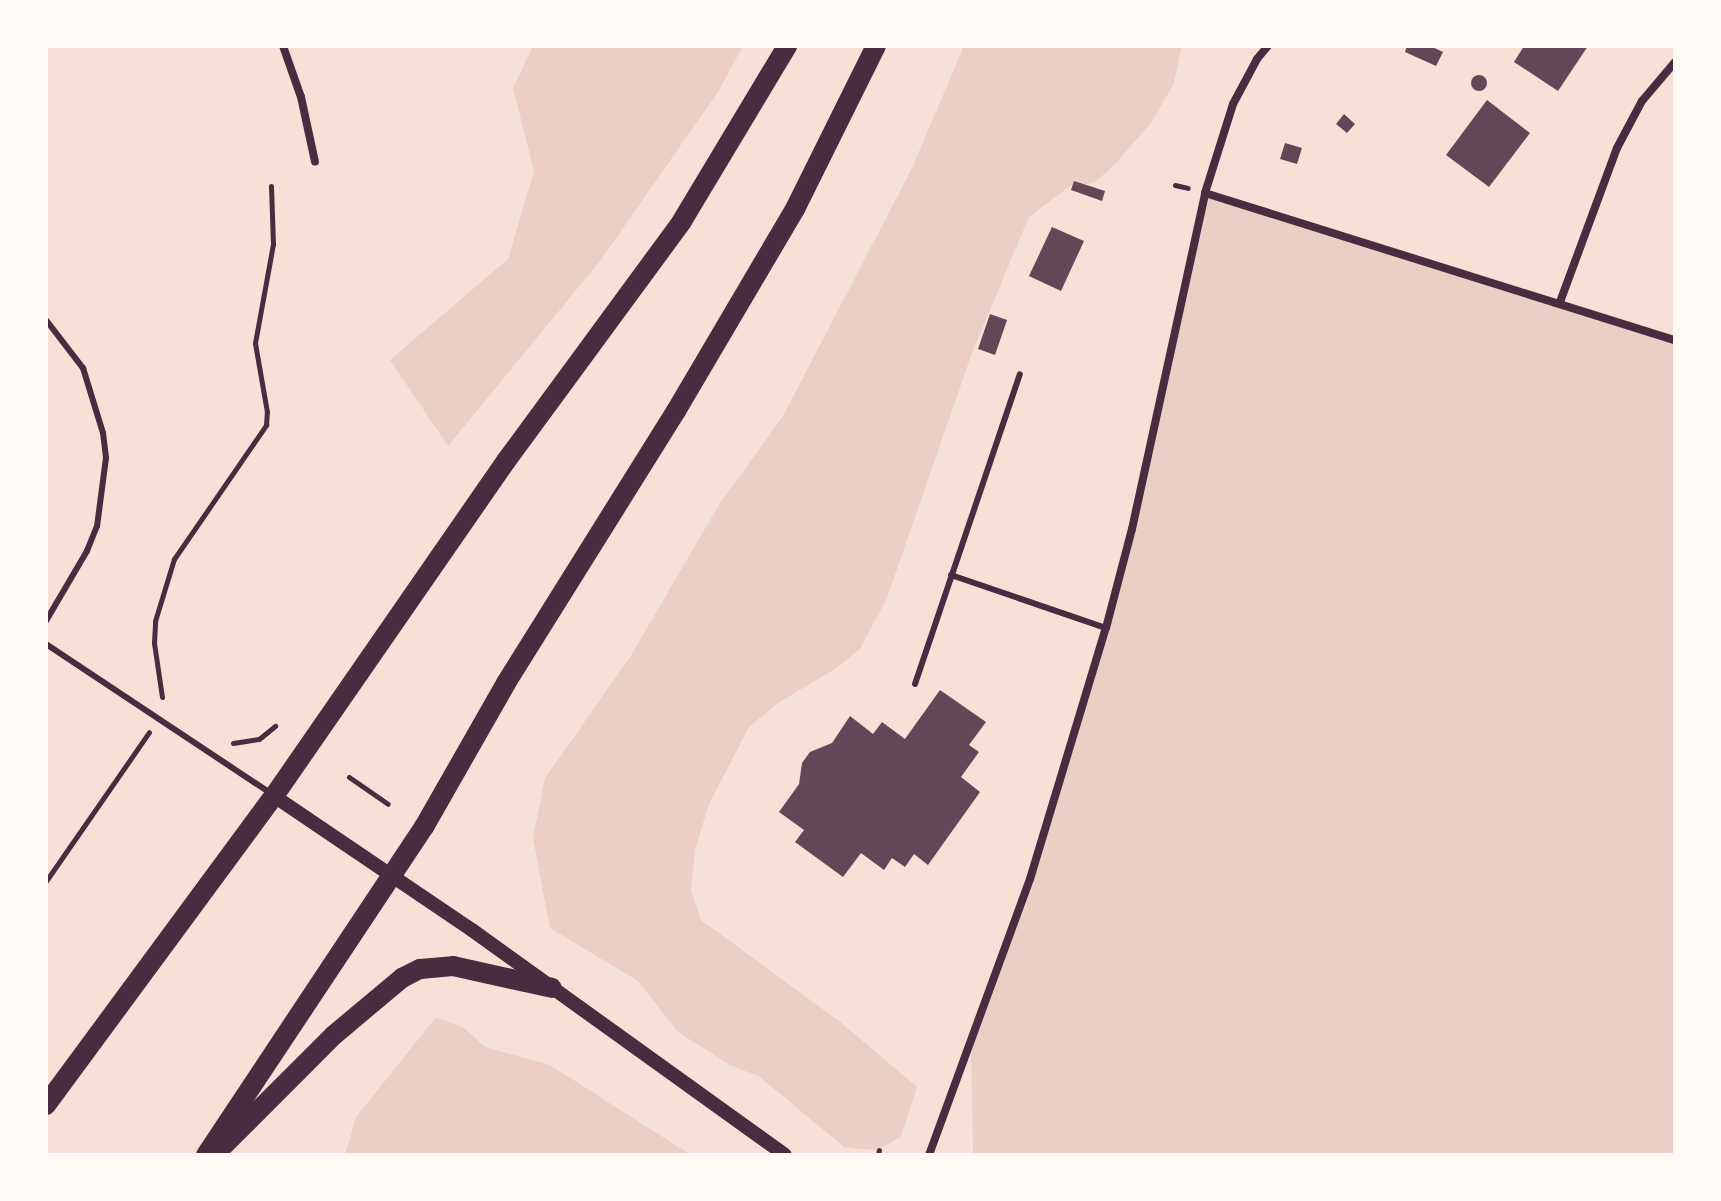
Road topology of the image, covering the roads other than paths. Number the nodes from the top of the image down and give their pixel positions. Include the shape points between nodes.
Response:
1 (283, 46) edge
2 (787, 46) edge
3 (876, 46) edge
4 (1268, 46) edge
5 (1675, 62) edge
6 (315, 162) dead end
7 (1205, 193) junction
8 (1560, 302) junction
9 (46, 320) edge
10 (1675, 340) edge
11 (1020, 374) dead end
12 (951, 575) junction
13 (46, 621) edge
14 (1106, 628) junction
15 (46, 644) edge
16 (915, 684) dead end
17 (274, 796) junction
18 (393, 876) junction
19 (552, 988) junction
20 (46, 1105) edge
21 (206, 1155) edge
22 (214, 1155) edge
23 (785, 1155) edge
24 (929, 1155) edge

1 - 6 street
2 - 17 main road via 682,221 506,461
3 - 18 main road via 795,209
4 - 7 street via 1233,104
5 - 8 street via 1642,101 1617,148
7 - 8 street
7 - 14 street
8 - 10 street
9 - 13 lane via 83,368 106,458 97,526
11 - 12 lane
12 - 14 lane
12 - 16 lane
14 - 24 street via 1030,879
15 - 17 lane
17 - 18 street
17 - 20 main road
18 - 19 street
18 - 21 main road
19 - 22 main road via 453,966 420,969 334,1035
19 - 23 street

